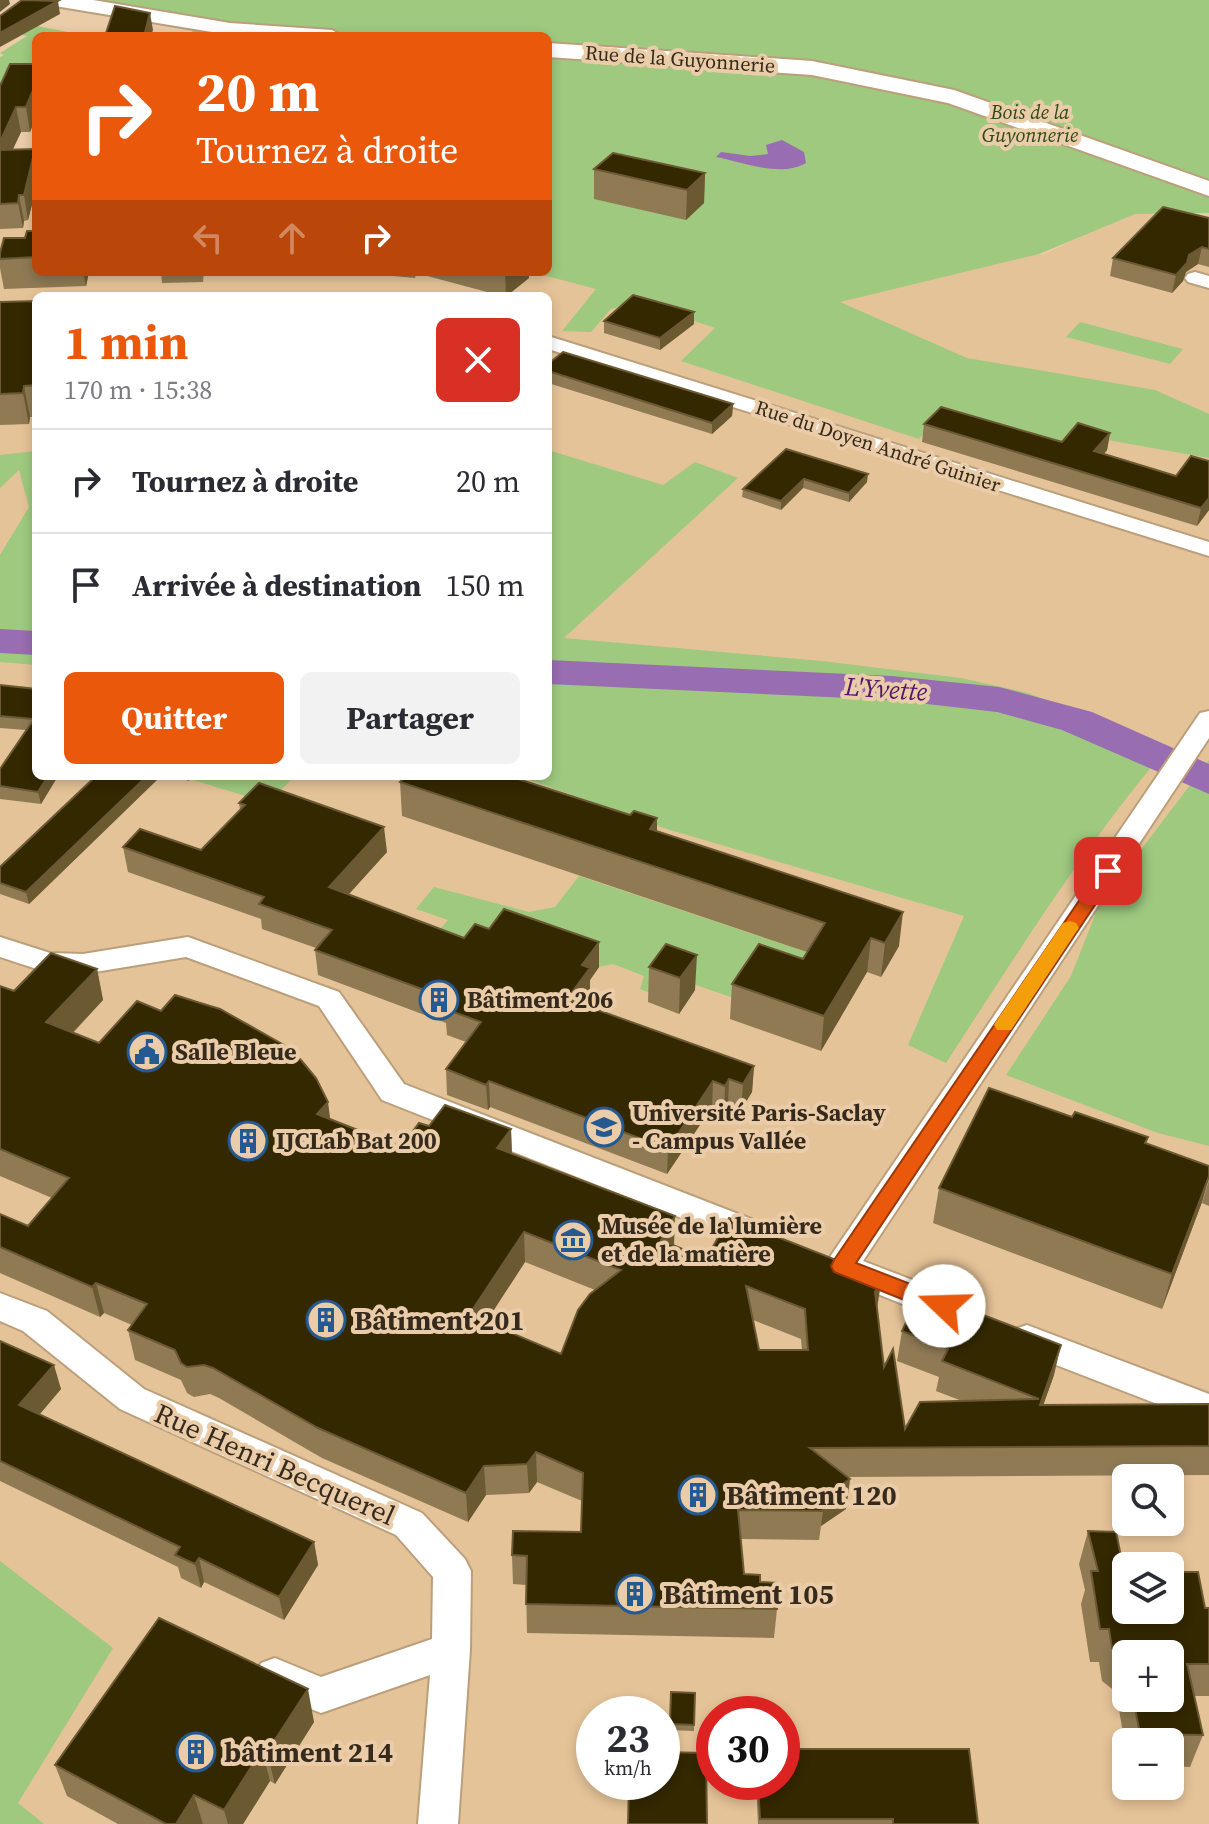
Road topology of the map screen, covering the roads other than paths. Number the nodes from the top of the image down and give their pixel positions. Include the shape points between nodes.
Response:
1 (55, 0) edge
2 (274, 32) edge
3 (552, 50) edge
4 (1209, 189) edge
5 (552, 343) edge
6 (1209, 549) edge
7 (1209, 719) edge
8 (0, 947) edge
9 (816, 1257) junction
10 (0, 1307) edge
11 (1209, 1409) edge
12 (451, 1650) junction
13 (237, 1661) edge
14 (438, 1824) edge

1 - 2 street
3 - 4 street, Rue de la Guyonnerie via 812,68 954,97
5 - 6 street, Rue du Doyen André Guinier
7 - 9 street
8 - 9 street via 49,963 83,964 188,947 329,999 393,1092
9 - 11 street
10 - 12 street, Rue Henri Becquerel via 35,1321 132,1399 409,1524 452,1571
12 - 13 street via 321,1695
12 - 14 street, Rue Henri Becquerel

